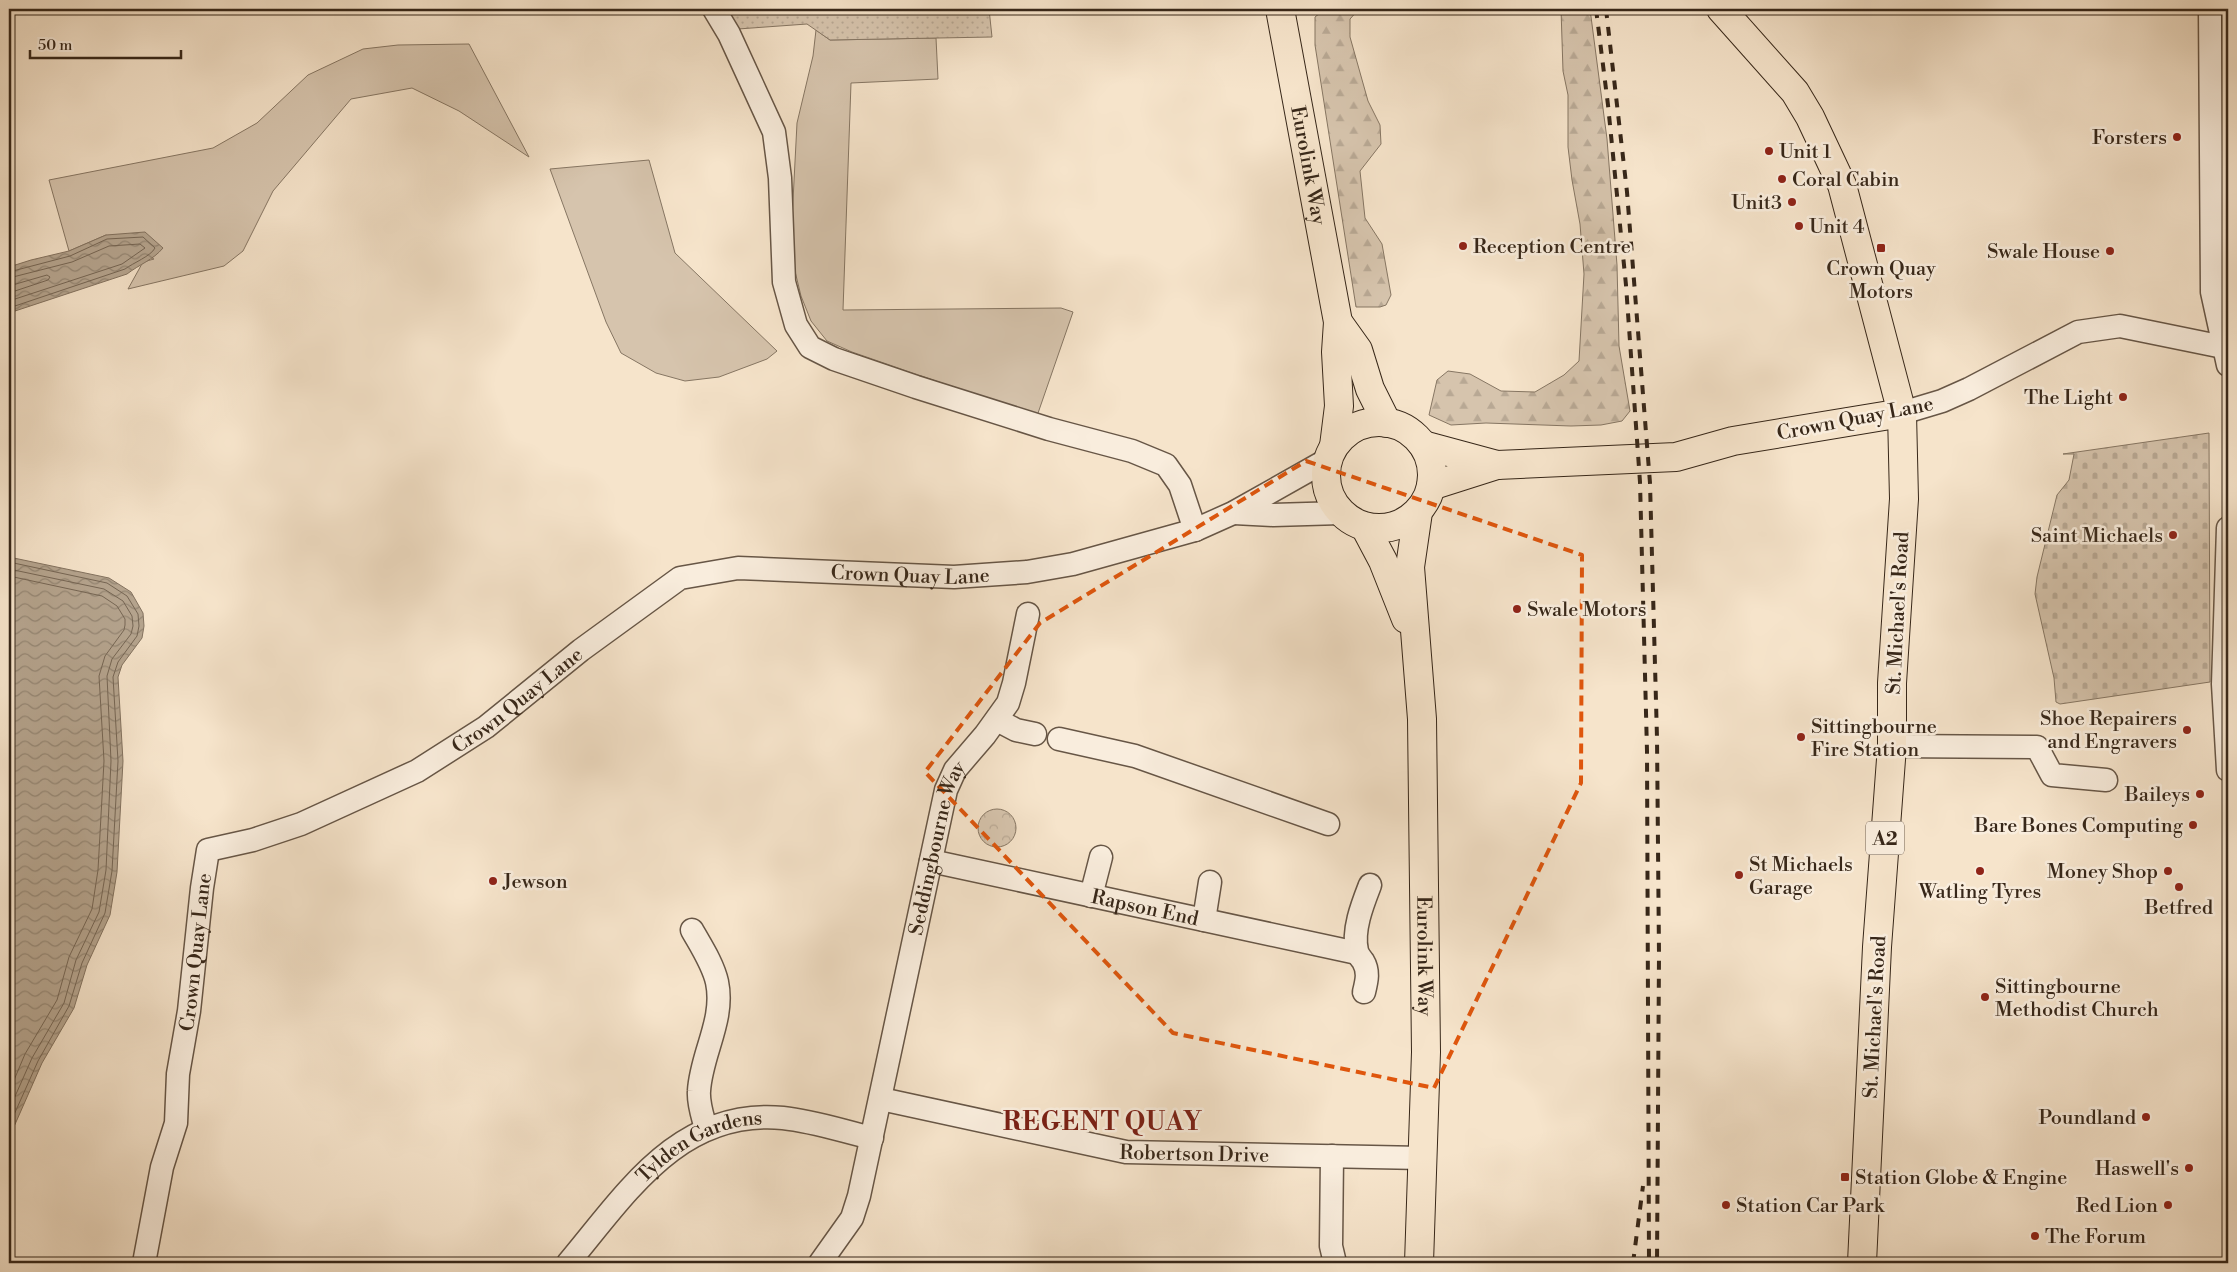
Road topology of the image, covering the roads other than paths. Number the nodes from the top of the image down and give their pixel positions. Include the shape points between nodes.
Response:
1 (714, 9) edge
2 (1280, 9) edge
3 (1721, 9) edge
4 (2210, 9) edge
5 (1338, 322) junction
6 (2227, 354) edge
7 (1902, 413) junction
8 (1387, 423) junction
9 (1423, 445) junction
10 (1331, 453) junction
11 (1497, 464) junction
12 (1431, 486) junction
13 (1418, 512) junction
14 (1233, 513) junction
15 (1341, 513) junction
16 (1365, 527) junction
17 (2228, 528) edge
18 (1195, 530) junction
19 (1028, 614) dead end
20 (1417, 649) junction
21 (2226, 661) edge
22 (997, 720) junction
23 (1034, 734) dead end
24 (1059, 739) dead end
25 (1892, 746) junction
26 (2228, 770) edge
27 (2106, 780) dead end
28 (1328, 824) dead end
29 (1101, 857) dead end
30 (931, 861) junction
31 (1210, 882) dead end
32 (1370, 885) dead end
33 (1091, 896) junction
34 (1204, 920) junction
35 (692, 930) dead end
36 (1357, 953) junction
37 (1364, 992) dead end
38 (881, 1099) junction
39 (706, 1129) junction
40 (872, 1138) junction
41 (1332, 1156) junction
42 (1422, 1158) junction
43 (144, 1263) edge
44 (568, 1263) edge
45 (820, 1263) edge
46 (1334, 1263) edge
47 (1419, 1263) edge
48 (1862, 1263) edge

1 - 18 street via 729,34 774,132 780,178 784,282 796,325 810,347 834,359 916,387 1166,465 1180,485
2 - 5 main road, Eurolink Way
3 - 7 main road, St. Michael's Road / A2 via 1794,92 1810,117 1842,185
4 - 6 street via 2212,292
5 - 8 main road, Eurolink Way via 1358,350 1370,389
5 - 10 main road, Eurolink Way via 1339,406
6 - 7 street, Crown Quay Lane via 2120,326 2078,332 1969,389
7 - 11 main road, Crown Quay Lane via 1733,441 1676,457
7 - 25 main road, St. Michael's Road / A2 via 1904,484 1892,682
8 - 9 main road via 1401,427
8 - 10 main road via 1372,422 1357,427 1344,435
9 - 11 main road, Crown Quay Lane
9 - 12 main road via 1432,472
10 - 14 street, Crown Quay Lane
10 - 15 main road via 1325,474 1327,488
11 - 12 main road, Crown Quay Lane
12 - 13 main road
13 - 16 main road via 1394,527
13 - 20 main road, Eurolink Way via 1410,567
14 - 15 street, Crown Quay Lane
14 - 18 street, Crown Quay Lane
15 - 16 main road
16 - 20 main road, Eurolink Way via 1384,561
17 - 21 street
18 - 43 street, Crown Quay Lane via 1073,564 995,576 738,568 680,578 581,650 486,727 417,771 301,824 208,850 189,1011 178,1074 176,1123 162,1167
19 - 22 street, Seddingbourne Way via 1014,683 1008,703
20 - 42 main road, Eurolink Way via 1422,719 1426,1052
21 - 26 street
22 - 23 street via 1016,730
22 - 30 street, Seddingbourne Way via 954,770 946,790
24 - 28 street via 1134,756
25 - 27 street via 2037,747 2052,775
25 - 48 main road, St. Michael's Road / A2 via 1877,948
29 - 33 street
30 - 33 street, Rapson End
30 - 38 street, Seddingbourne Way
31 - 34 street
32 - 36 street via 1362,903
33 - 34 street, Rapson End
34 - 36 street, Rapson End
35 - 39 street via 717,981 719,1001 699,1091
36 - 37 street via 1368,974
38 - 40 street, Seddingbourne Way
38 - 41 street, Robertson Drive via 1126,1152
39 - 40 street, Tylden Gardens via 754,1117 783,1118
39 - 44 street, Tylden Gardens via 656,1161
40 - 45 street, Seddingbourne Way via 852,1218
41 - 42 street, Robertson Drive
41 - 46 street
42 - 47 main road, Eurolink Way

